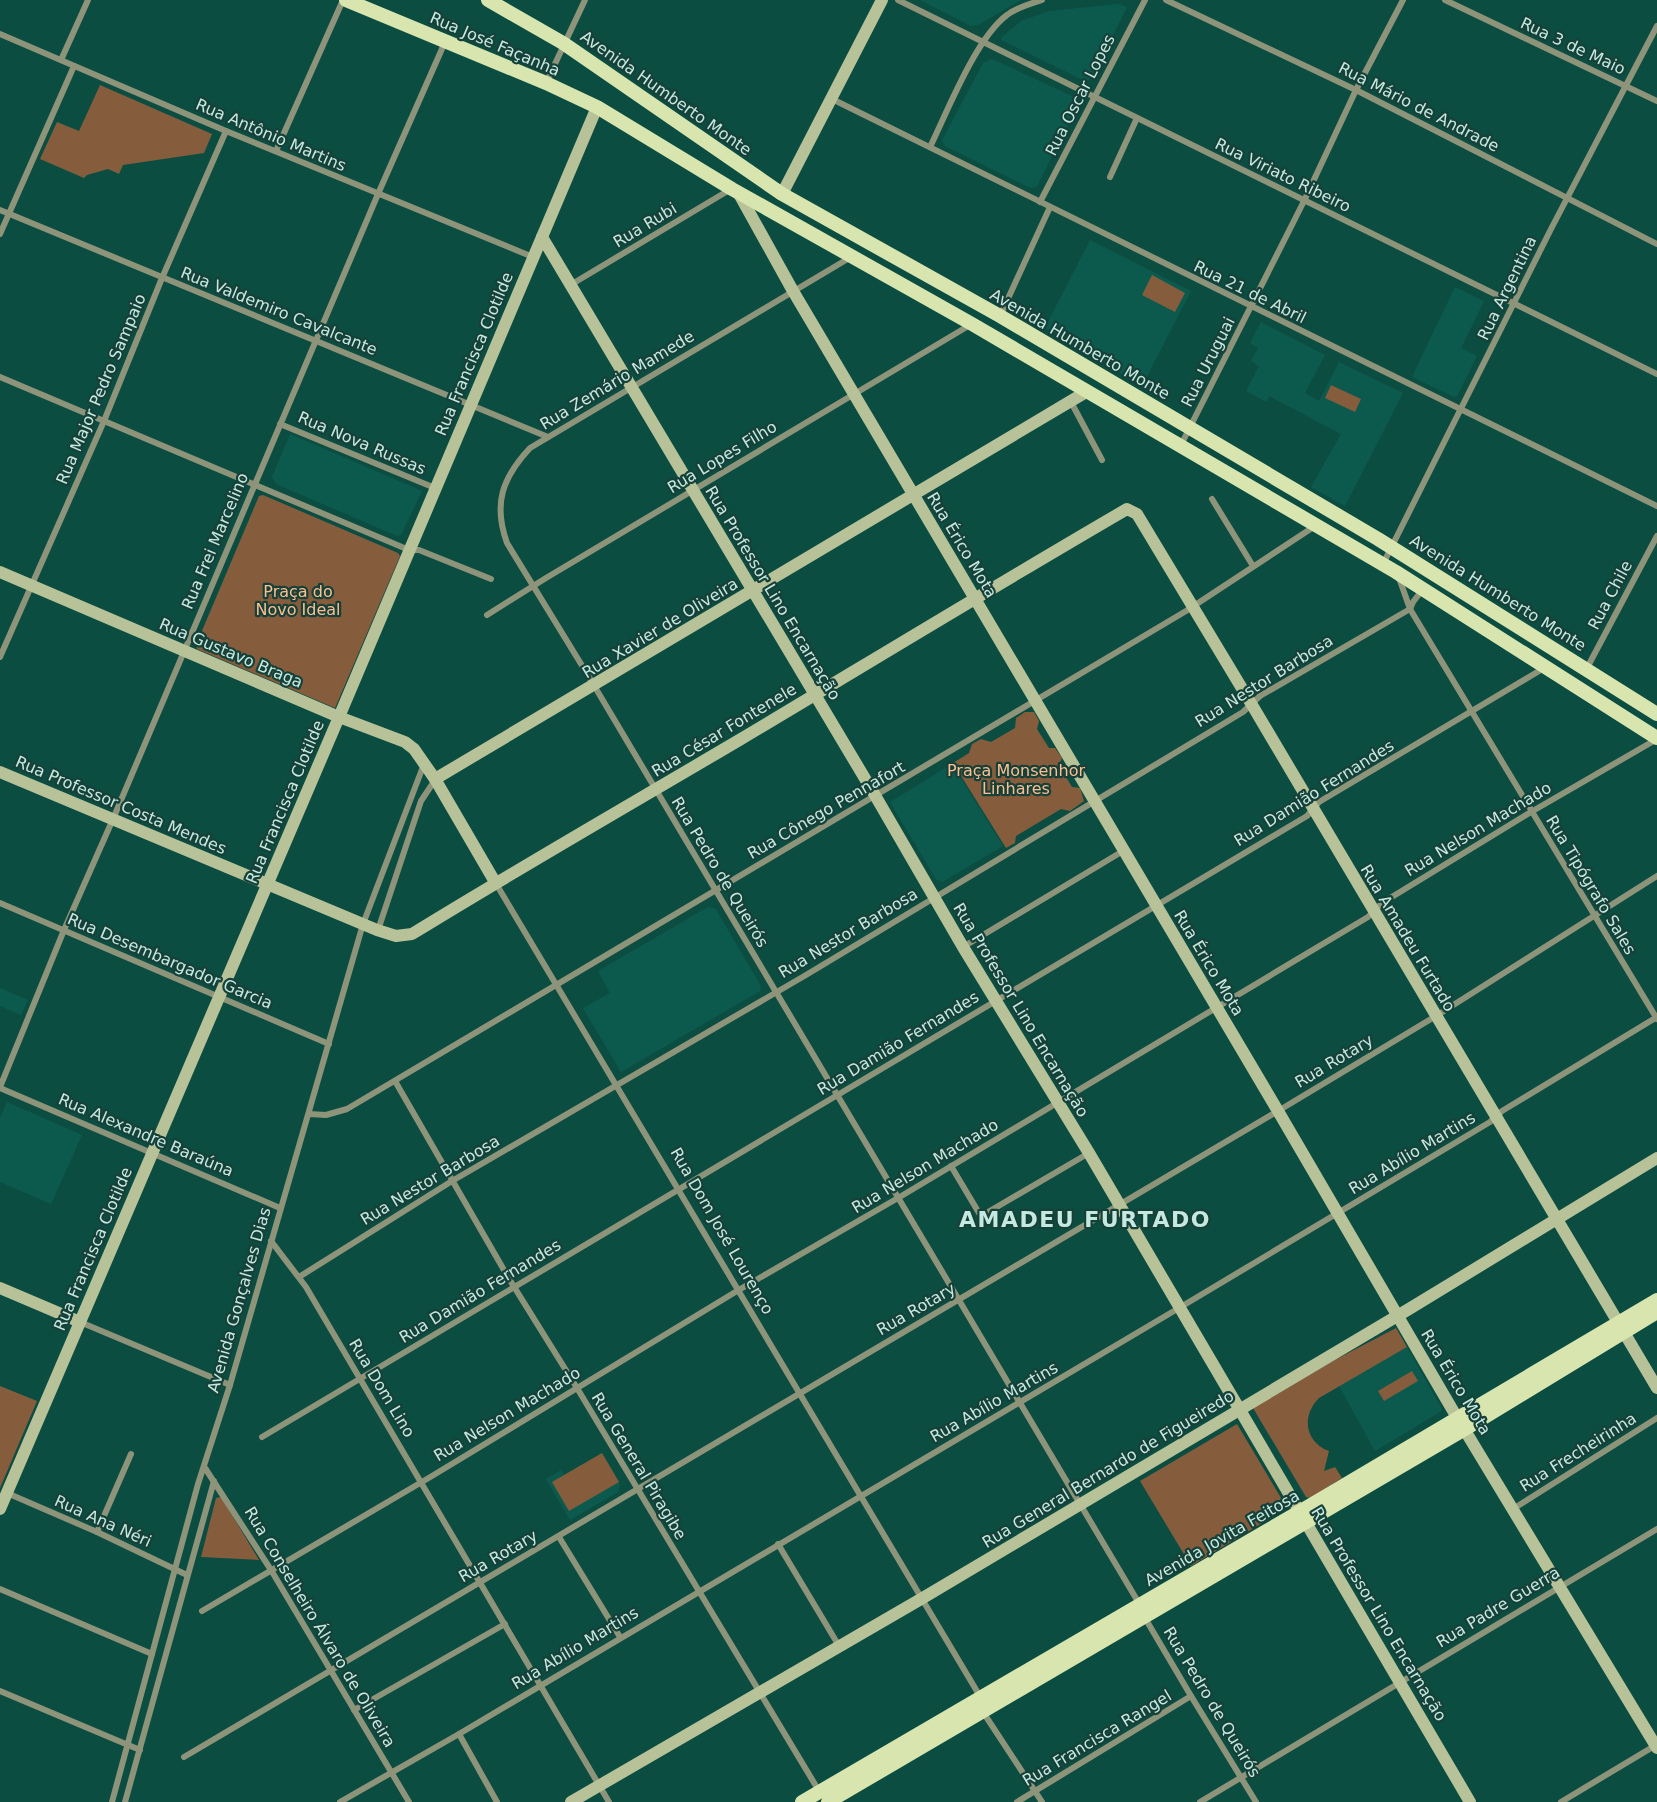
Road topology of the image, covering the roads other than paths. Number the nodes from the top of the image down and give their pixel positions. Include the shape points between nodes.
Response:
1 (88, 0) edge
2 (344, 0) edge
3 (488, 0) edge
4 (585, 0) edge
5 (882, 0) edge
6 (898, 0) edge
7 (1042, 0) edge
8 (1145, 0) edge
9 (1166, 0) edge
10 (1402, 0) edge
11 (1445, 0) edge
12 (1657, 26) edge
13 (0, 34) edge
14 (446, 41) junction
15 (563, 42) junction
16 (982, 42) junction
17 (61, 60) junction
18 (74, 66) junction
19 (546, 83) junction
20 (1626, 86) junction
21 (1356, 90) junction
22 (1093, 97) junction
23 (832, 99) junction
24 (1657, 101) edge
25 (597, 107) junction
26 (1137, 118) junction
27 (226, 131) junction
28 (930, 147) junction
29 (276, 151) junction
30 (1110, 177) dead end
31 (735, 190) junction
32 (378, 194) junction
33 (782, 195) junction
34 (1568, 198) junction
35 (1304, 201) junction
36 (1040, 202) junction
37 (1050, 207) junction
38 (0, 210) edge
39 (9, 214) junction
40 (0, 234) edge
41 (542, 237) junction
42 (1657, 244) edge
43 (533, 257) junction
44 (851, 257) junction
45 (162, 278) junction
46 (572, 284) junction
47 (793, 291) junction
48 (1514, 305) junction
49 (1251, 307) junction
50 (1000, 316) junction
51 (972, 324) junction
52 (315, 340) junction
53 (1657, 374) edge
54 (0, 377) edge
55 (630, 387) junction
56 (1086, 392) junction
57 (854, 394) junction
58 (1071, 402) junction
59 (470, 406) junction
60 (1460, 410) junction
61 (104, 421) junction
62 (280, 424) junction
63 (1190, 427) junction
64 (548, 437) junction
65 (1180, 447) junction
66 (1102, 460) dead end
67 (254, 484) junction
68 (435, 488) junction
69 (693, 490) junction
70 (913, 495) junction
71 (1212, 499) dead end
72 (1657, 506) edge
73 (1127, 509) joint
74 (1317, 525) junction
75 (1657, 536) edge
76 (1392, 547) junction
77 (409, 550) junction
78 (1383, 564) junction
79 (1253, 566) junction
80 (0, 572) edge
81 (1396, 572) junction
82 (491, 579) dead end
83 (534, 585) junction
84 (31, 586) junction
85 (1423, 589) junction
86 (753, 592) junction
87 (974, 598) junction
88 (1192, 607) junction
89 (1410, 609) junction
90 (487, 615) dead end
91 (183, 651) junction
92 (0, 657) edge
93 (1545, 667) junction
94 (1587, 668) junction
95 (595, 686) junction
96 (814, 695) junction
97 (1036, 701) junction
98 (1251, 703) junction
99 (1472, 711) junction
100 (1657, 714) edge
101 (339, 717) junction
102 (1657, 738) edge
103 (424, 763) junction
104 (0, 772) edge
105 (435, 779) junction
106 (655, 790) junction
107 (876, 797) junction
108 (1093, 801) junction
109 (1313, 809) junction
110 (406, 811) junction
111 (1531, 812) junction
112 (416, 814) junction
113 (113, 819) junction
114 (1123, 851) junction
115 (1657, 876) edge
116 (495, 882) junction
117 (268, 885) junction
118 (716, 891) junction
119 (934, 897) junction
120 (0, 903) edge
121 (1155, 906) junction
122 (1373, 910) junction
123 (1594, 916) junction
124 (363, 924) junction
125 (64, 930) junction
126 (377, 930) junction
127 (963, 946) junction
128 (557, 985) junction
129 (776, 993) junction
130 (220, 997) junction
131 (997, 1000) junction
132 (1216, 1009) junction
133 (1436, 1016) junction
134 (1657, 1018) edge
135 (329, 1044) junction
136 (394, 1081) junction
137 (617, 1086) junction
138 (0, 1088) edge
139 (837, 1095) junction
140 (1058, 1102) junction
141 (1278, 1111) junction
142 (309, 1114) junction
143 (1495, 1116) junction
144 (153, 1152) junction
145 (1089, 1154) junction
146 (1657, 1158) edge
147 (951, 1166) junction
148 (452, 1181) junction
149 (678, 1189) junction
150 (898, 1198) junction
151 (1120, 1205) junction
152 (280, 1208) junction
153 (1337, 1215) junction
154 (1557, 1220) junction
155 (271, 1241) junction
156 (299, 1277) junction
157 (513, 1286) junction
158 (0, 1288) edge
159 (737, 1291) junction
160 (958, 1300) junction
161 (1657, 1300) edge
162 (1179, 1308) junction
163 (1657, 1312) edge
164 (1397, 1316) junction
165 (80, 1322) junction
166 (1621, 1327) junction
167 (360, 1378) junction
168 (230, 1385) junction
169 (577, 1388) junction
170 (1657, 1388) edge
171 (799, 1393) junction
172 (1020, 1403) junction
173 (1240, 1410) junction
174 (1657, 1418) edge
175 (1462, 1424) junction
176 (262, 1437) dead end
177 (131, 1454) dead end
178 (205, 1468) junction
179 (214, 1481) junction
180 (422, 1482) junction
181 (637, 1490) junction
182 (7, 1493) junction
183 (860, 1496) junction
184 (1081, 1504) junction
185 (0, 1509) edge
186 (1513, 1509) junction
187 (1302, 1517) junction
188 (1657, 1529) edge
189 (97, 1532) junction
190 (559, 1536) junction
191 (778, 1544) junction
192 (175, 1569) junction
193 (272, 1570) junction
194 (187, 1575) junction
195 (480, 1582) junction
196 (1560, 1586) junction
197 (0, 1588) edge
198 (698, 1591) junction
199 (921, 1599) junction
200 (1142, 1610) junction
201 (202, 1611) dead end
202 (505, 1624) junction
203 (620, 1637) junction
204 (839, 1646) junction
205 (152, 1653) junction
206 (331, 1670) junction
207 (1401, 1682) junction
208 (541, 1685) junction
209 (0, 1691) edge
210 (759, 1693) junction
211 (1191, 1696) junction
212 (982, 1705) junction
213 (354, 1710) junction
214 (459, 1734) junction
215 (127, 1744) junction
216 (1657, 1746) edge
217 (140, 1750) junction
218 (184, 1757) dead end
219 (392, 1773) junction
220 (1242, 1777) junction
221 (599, 1786) junction
222 (1036, 1791) junction
223 (824, 1799) edge
224 (112, 1802) edge
225 (125, 1802) edge
226 (340, 1802) edge
227 (409, 1802) edge
228 (497, 1802) edge
229 (571, 1802) edge
230 (609, 1802) edge
231 (802, 1802) edge
232 (1017, 1802) edge
233 (1042, 1802) edge
234 (1200, 1802) edge
235 (1257, 1802) edge
236 (1470, 1802) edge
237 (1561, 1802) edge

1 - 17 street
2 - 14 main road, Rua José Façanha
2 - 29 street
3 - 15 main road, Avenida Humberto Monte
4 - 15 street
5 - 23 street
6 - 16 street, Rua Viriato Ribeiro
7 - 16 street via 1008,14
8 - 22 street, Rua Oscar Lopes
9 - 21 street, Rua Mário de Andrade
10 - 21 street, Rua Uruguai
11 - 20 street, Rua 3 de Maio
12 - 20 street, Rua Argentina
13 - 17 street, Rua Antônio Martins
14 - 19 main road, Rua José Façanha
14 - 32 street, Rua Frei Marcelino
15 - 19 street
15 - 33 main road, Avenida Humberto Monte
16 - 22 street, Rua Viriato Ribeiro
16 - 28 street
17 - 18 street, Rua Antônio Martins
18 - 27 street, Rua Antônio Martins
18 - 39 street
19 - 25 main road, Rua José Façanha
20 - 24 street, Rua 3 de Maio
20 - 34 street, Rua Argentina
21 - 34 street, Rua Mário de Andrade
21 - 35 street, Rua Uruguai
22 - 26 street, Rua Viriato Ribeiro
22 - 36 street, Rua Oscar Lopes
23 - 28 street, Rua 21 de Abril
23 - 33 street
25 - 31 main road
25 - 41 street, Rua Francisca Clotilde
26 - 30 street
26 - 35 street, Rua Viriato Ribeiro
27 - 29 street, Rua Antônio Martins
27 - 45 street, Rua Major Pedro Sampaio
28 - 36 street, Rua 21 de Abril
29 - 32 street, Rua Antônio Martins
31 - 44 main road
31 - 46 street, Rua Rubi
31 - 47 street, Rua Érico Mota
32 - 43 street, Rua Antônio Martins
32 - 52 street, Rua Frei Marcelino
33 - 50 main road, Avenida Humberto Monte
34 - 42 street, Rua Mário de Andrade
34 - 48 street, Rua Argentina
35 - 48 street, Rua Viriato Ribeiro
35 - 49 street, Rua Uruguai
36 - 37 street, Rua 21 de Abril
37 - 49 street, Rua 21 de Abril
37 - 50 street
38 - 39 street, Rua Valdemiro Cavalcante
39 - 40 street
39 - 45 street, Rua Valdemiro Cavalcante
41 - 43 street, Rua Francisca Clotilde
41 - 46 street, Rua Professor Lino Encarnação
43 - 59 street, Rua Francisca Clotilde
44 - 47 street, Rua Zemário Mamede
44 - 51 main road
45 - 52 street, Rua Valdemiro Cavalcante
45 - 61 street, Rua Major Pedro Sampaio
46 - 55 street, Rua Professor Lino Encarnação
47 - 55 street, Rua Zemário Mamede
47 - 57 street, Rua Érico Mota
48 - 53 street, Rua Viriato Ribeiro
48 - 60 street, Rua Argentina
49 - 60 street, Rua 21 de Abril
49 - 63 street, Rua Uruguai
50 - 63 main road, Avenida Humberto Monte
51 - 56 main road
51 - 57 street, Rua Lopes Filho
52 - 59 street, Rua Valdemiro Cavalcante
52 - 62 street, Rua Frei Marcelino
54 - 61 street
55 - 64 street, Rua Zemário Mamede
55 - 69 street, Rua Professor Lino Encarnação
56 - 58 street, Rua Xavier de Oliveira
56 - 65 main road
57 - 69 street, Rua Lopes Filho
57 - 70 street, Rua Érico Mota
58 - 66 street
58 - 70 street, Rua Xavier de Oliveira
59 - 64 street, Rua Valdemiro Cavalcante
59 - 68 street, Rua Francisca Clotilde
60 - 72 street, Rua 21 de Abril
60 - 76 street, Rua Argentina
61 - 67 street
61 - 84 street, Rua Major Pedro Sampaio
62 - 67 street, Rua Frei Marcelino
62 - 68 street, Rua Nova Russas
63 - 65 street, Rua Uruguai
63 - 76 main road, Avenida Humberto Monte
64 - 83 street, Rua Zemário Mamede via 517,462 500,510 507,543
65 - 74 main road
67 - 77 street
67 - 91 street, Rua Frei Marcelino
68 - 77 street, Rua Francisca Clotilde
69 - 83 street, Rua Lopes Filho
69 - 86 street, Rua Professor Lino Encarnação
70 - 86 street, Rua Xavier de Oliveira
70 - 87 street, Rua Érico Mota
71 - 79 street
73 - 87 street, Rua César Fontenele
73 - 88 street, Rua Amadeu Furtado via 1137,514
74 - 78 main road
74 - 79 street, Rua Cônego Pennafort
75 - 94 street, Rua Chile
76 - 78 street, Rua Argentina
76 - 94 main road, Avenida Humberto Monte
77 - 82 street via 419,550
77 - 101 street, Rua Francisca Clotilde
78 - 81 main road
79 - 88 street, Rua Cônego Pennafort
80 - 84 street, Rua Gustavo Braga
81 - 85 main road
81 - 89 street
83 - 90 street, Rua Lopes Filho
83 - 95 street, Rua Pedro de Queirós
84 - 91 street, Rua Gustavo Braga
84 - 92 street, Rua Major Pedro Sampaio
85 - 89 street, Rua Nestor Barbosa
85 - 93 main road
86 - 95 street, Rua Xavier de Oliveira
86 - 96 street, Rua Professor Lino Encarnação
87 - 96 street, Rua César Fontenele
87 - 97 street, Rua Érico Mota
88 - 97 street, Rua Cônego Pennafort
88 - 98 street, Rua Amadeu Furtado
89 - 98 street, Rua Nestor Barbosa
89 - 99 street, Rua Tipógrafo Sales
91 - 101 street, Rua Gustavo Braga
91 - 113 street, Rua Frei Marcelino
93 - 99 street, Rua Damião Fernandes
93 - 102 main road
94 - 100 main road, Avenida Humberto Monte
95 - 105 street, Rua Xavier de Oliveira
95 - 106 street, Rua Pedro de Queirós
96 - 106 street, Rua César Fontenele
96 - 107 street, Rua Professor Lino Encarnação
97 - 107 street, Rua Cônego Pennafort
97 - 108 street, Rua Érico Mota
98 - 108 street, Rua Nestor Barbosa
98 - 109 street, Rua Amadeu Furtado
99 - 109 street, Rua Damião Fernandes
99 - 111 street, Rua Tipógrafo Sales
101 - 103 street, Rua Gustavo Braga via 405,742
101 - 117 street, Rua Francisca Clotilde
102 - 111 street, Rua Nelson Machado
103 - 105 street, Rua Gustavo Braga
103 - 110 street, Avenida Gonçalves Dias
104 - 113 street, Rua Professor Costa Mendes
105 - 112 street
105 - 116 street, Rua Dom José Lourenço
106 - 116 street, Rua César Fontenele
106 - 118 street, Rua Pedro de Queirós
107 - 118 street, Rua Cônego Pennafort
107 - 119 street, Rua Professor Lino Encarnação
108 - 114 street, Rua Érico Mota
108 - 119 street, Rua Nestor Barbosa
109 - 121 street, Rua Damião Fernandes
109 - 122 street, Rua Amadeu Furtado
110 - 112 street
110 - 124 street, Avenida Gonçalves Dias
111 - 122 street, Rua Nelson Machado
111 - 123 street, Rua Tipógrafo Sales
112 - 126 street
113 - 117 street, Rua Professor Costa Mendes
113 - 125 street, Rua Frei Marcelino
114 - 121 street, Rua Érico Mota
114 - 127 street
115 - 123 street, Rua Rotary
116 - 126 street, Rua César Fontenele via 412,934 396,936
116 - 128 street, Rua Dom José Lourenço
117 - 124 street, Rua Professor Costa Mendes
117 - 130 street, Rua Francisca Clotilde
118 - 128 street, Rua Cônego Pennafort
118 - 129 street, Rua Pedro de Queirós
119 - 127 street, Rua Professor Lino Encarnação
119 - 129 street, Rua Nestor Barbosa
120 - 125 street, Rua Desembargador Garcia
121 - 131 street, Rua Damião Fernandes
121 - 132 street, Rua Érico Mota
122 - 132 street, Rua Nelson Machado via 1368,917
122 - 133 street, Rua Amadeu Furtado
123 - 133 street, Rua Rotary
123 - 134 street, Rua Tipógrafo Sales
124 - 126 street, Rua César Fontenele
124 - 135 street, Avenida Gonçalves Dias
125 - 130 street, Rua Desembargador Garcia
125 - 138 street, Rua Frei Marcelino
127 - 131 street, Rua Professor Lino Encarnação
128 - 136 street, Rua Cônego Pennafort
128 - 137 street, Rua Dom José Lourenço
129 - 137 street, Rua Nestor Barbosa
129 - 139 street, Rua Pedro de Queirós
130 - 135 street, Rua Desembargador Garcia
130 - 144 street, Rua Francisca Clotilde
131 - 139 street, Rua Damião Fernandes
131 - 140 street, Rua Professor Lino Encarnação
132 - 140 street, Rua Nelson Machado
132 - 141 street, Rua Érico Mota
133 - 141 street, Rua Rotary
133 - 143 street, Rua Amadeu Furtado
134 - 143 street, Rua Abílio Martins
135 - 142 street, Avenida Gonçalves Dias
136 - 142 street, Rua Cônego Pennafort via 337,1113
136 - 148 street, Rua General Piragibe
137 - 148 street, Rua Nestor Barbosa
137 - 149 street, Rua Dom José Lourenço
138 - 144 street, Rua Alexandre Baraúna
139 - 149 street, Rua Damião Fernandes
139 - 150 street, Rua Pedro de Queirós
140 - 145 street, Rua Professor Lino Encarnação
140 - 147 street, Rua Nelson Machado
141 - 151 street, Rua Rotary
141 - 153 street, Rua Érico Mota
142 - 152 street, Avenida Gonçalves Dias
143 - 153 street, Rua Abílio Martins
143 - 154 street, Rua Amadeu Furtado
144 - 152 street, Rua Alexandre Baraúna
144 - 165 street, Rua Francisca Clotilde
145 - 147 street via 983,1215
145 - 151 street, Rua Professor Lino Encarnação
146 - 154 street, Rua General Bernardo de Figueiredo
147 - 150 street, Rua Nelson Machado
148 - 156 street, Rua Nestor Barbosa
148 - 157 street, Rua General Piragibe
149 - 157 street, Rua Damião Fernandes
149 - 159 street, Rua Dom José Lourenço
150 - 159 street, Rua Nelson Machado
150 - 160 street, Rua Pedro de Queirós
151 - 160 street, Rua Rotary
151 - 162 street, Rua Professor Lino Encarnação
152 - 155 street, Avenida Gonçalves Dias
153 - 162 street, Rua Abílio Martins
153 - 164 street, Rua Érico Mota
154 - 164 street, Rua General Bernardo de Figueiredo
154 - 166 street, Rua Amadeu Furtado
155 - 156 street, Rua Dom Lino
155 - 168 street, Avenida Gonçalves Dias
156 - 167 street, Rua Dom Lino
157 - 167 street, Rua Damião Fernandes
157 - 169 street, Rua General Piragibe
158 - 165 street
159 - 169 street, Rua Nelson Machado
159 - 171 street, Rua Dom José Lourenço
160 - 171 street, Rua Rotary
160 - 172 street, Rua Pedro de Queirós
161 - 166 main road, Avenida Jovita Feitosa
162 - 172 street, Rua Abílio Martins
162 - 173 street, Rua Professor Lino Encarnação
163 - 166 main road, Avenida Jovita Feitosa
164 - 173 street, Rua General Bernardo de Figueiredo
164 - 175 street, Rua Érico Mota
165 - 168 street
165 - 182 street, Rua Francisca Clotilde
166 - 170 street, Rua Amadeu Furtado
166 - 175 main road, Avenida Jovita Feitosa
167 - 176 street, Rua Damião Fernandes
167 - 180 street, Rua Dom Lino
168 - 178 street, Avenida Gonçalves Dias
169 - 180 street, Rua Nelson Machado
169 - 181 street, Rua General Piragibe
171 - 181 street, Rua Rotary
171 - 183 street, Rua Dom José Lourenço
172 - 183 street, Rua Abílio Martins
172 - 184 street, Rua Pedro de Queirós
173 - 184 street, Rua General Bernardo de Figueiredo
173 - 187 street, Rua Professor Lino Encarnação
174 - 186 street, Rua Frecheirinha
175 - 186 street, Rua Érico Mota
175 - 187 main road, Avenida Jovita Feitosa
177 - 189 street
178 - 179 street, Rua Conselheiro Álvaro de Oliveira
178 - 192 street, Avenida Gonçalves Dias
179 - 193 street, Rua Conselheiro Álvaro de Oliveira
179 - 194 street
180 - 193 street, Rua Nelson Machado
180 - 195 street, Rua Dom Lino
181 - 190 street, Rua Rotary
181 - 198 street, Rua General Piragibe
182 - 185 street, Rua Francisca Clotilde
182 - 189 street, Rua Ana Néri
183 - 191 street, Rua Abílio Martins
183 - 199 street, Rua Dom José Lourenço
184 - 199 street, Rua General Bernardo de Figueiredo
184 - 200 street, Rua Pedro de Queirós
186 - 196 street, Rua Érico Mota
187 - 200 main road, Avenida Jovita Feitosa
187 - 207 street, Rua Professor Lino Encarnação
188 - 196 street, Rua Padre Guerra
189 - 192 street, Rua Ana Néri
190 - 195 street, Rua Rotary
190 - 203 street
191 - 198 street, Rua Abílio Martins
191 - 204 street
192 - 194 street, Rua Ana Néri
192 - 205 street, Avenida Gonçalves Dias
193 - 201 street, Rua Nelson Machado
193 - 206 street, Rua Conselheiro Álvaro de Oliveira
194 - 217 street
195 - 202 street, Rua Dom Lino
195 - 206 street, Rua Rotary
196 - 207 street, Rua Padre Guerra
196 - 216 street, Rua Érico Mota
197 - 205 street
198 - 203 street, Rua Abílio Martins
198 - 210 street, Rua General Piragibe
199 - 204 street, Rua General Bernardo de Figueiredo
199 - 212 street, Rua Dom José Lourenço
200 - 211 street, Rua Pedro de Queirós
200 - 212 main road, Avenida Jovita Feitosa
202 - 208 street, Rua Dom Lino
202 - 213 street
203 - 208 street, Rua Abílio Martins
204 - 210 street, Rua General Bernardo de Figueiredo
205 - 215 street, Avenida Gonçalves Dias
206 - 213 street, Rua Conselheiro Álvaro de Oliveira
206 - 218 street, Rua Rotary
207 - 220 street, Rua Padre Guerra
207 - 236 street, Rua Professor Lino Encarnação
208 - 214 street, Rua Abílio Martins
208 - 221 street, Rua Dom Lino
209 - 215 street
210 - 221 street, Rua General Bernardo de Figueiredo
210 - 223 street, Rua General Piragibe
211 - 220 street, Rua Pedro de Queirós
211 - 222 street, Rua Francisca Rangel
212 - 222 street, Rua Dom José Lourenço
212 - 223 main road, Avenida Jovita Feitosa
213 - 219 street, Rua Conselheiro Álvaro de Oliveira
214 - 219 street, Rua Abílio Martins
214 - 228 street
215 - 217 street
215 - 224 street, Avenida Gonçalves Dias
216 - 237 street
217 - 225 street
219 - 226 street, Rua Abílio Martins
219 - 227 street, Rua Conselheiro Álvaro de Oliveira
220 - 234 street, Rua Padre Guerra
220 - 235 street, Rua Pedro de Queirós
221 - 229 street, Rua General Bernardo de Figueiredo
221 - 230 street, Rua Dom Lino
222 - 232 street, Rua Francisca Rangel
222 - 233 street, Rua Dom José Lourenço
223 - 231 main road, Avenida Jovita Feitosa

